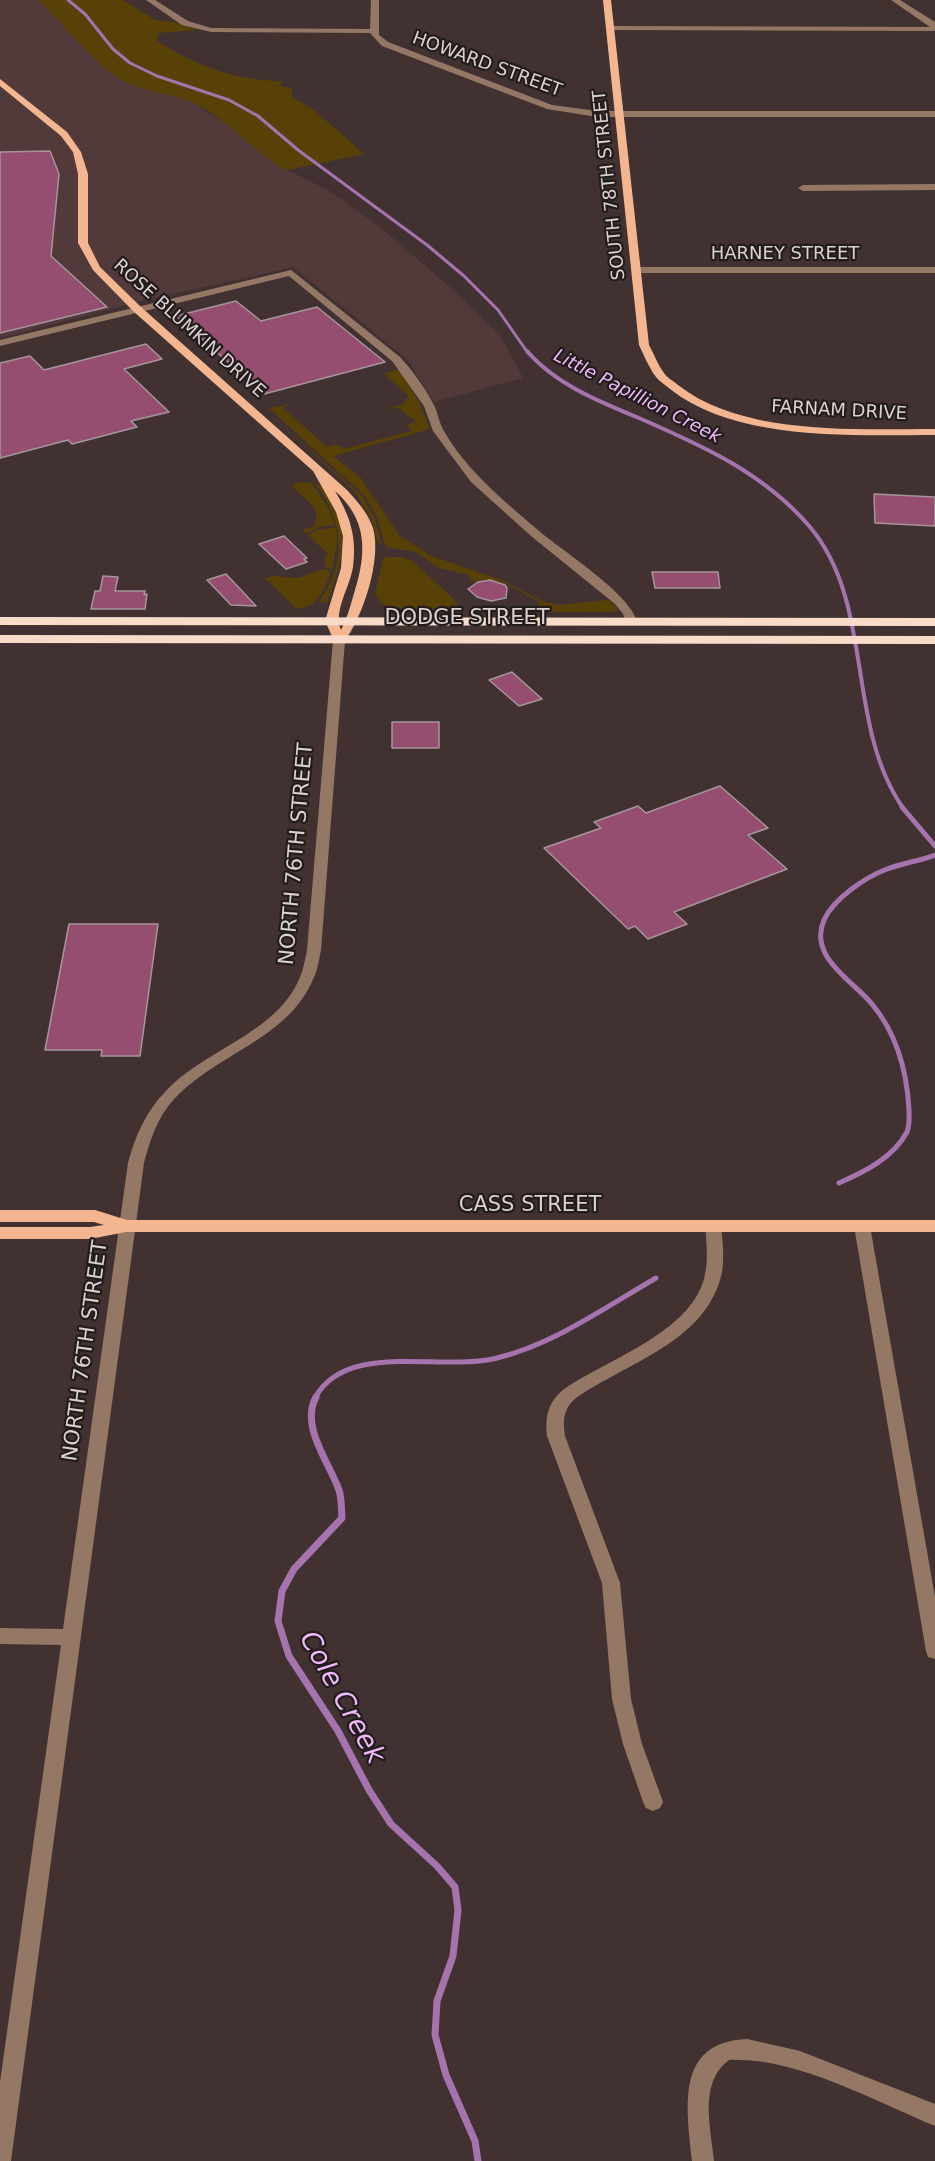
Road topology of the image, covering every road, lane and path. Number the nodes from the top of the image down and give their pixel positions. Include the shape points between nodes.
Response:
1 (150, 0) edge
2 (375, 0) edge
3 (607, 0) edge
4 (895, 0) edge
5 (935, 27) edge
6 (610, 28) junction
7 (374, 31) junction
8 (0, 82) edge
9 (620, 114) junction
10 (935, 114) edge
11 (935, 187) edge
12 (803, 188) dead end
13 (636, 270) junction
14 (935, 270) edge
15 (137, 309) junction
16 (0, 343) edge
17 (651, 365) joint
18 (935, 432) edge
19 (318, 471) junction
20 (0, 621) edge
21 (331, 621) junction
22 (352, 621) junction
23 (631, 622) junction
24 (935, 622) edge
25 (0, 639) edge
26 (339, 640) junction
27 (935, 640) edge
28 (0, 1216) edge
29 (126, 1226) junction
30 (713, 1226) junction
31 (862, 1226) junction
32 (935, 1226) edge
33 (0, 1233) edge
34 (931, 1608) edge
35 (0, 1636) edge
36 (70, 1637) junction
37 (935, 1650) edge
38 (653, 1802) dead end
39 (935, 2115) edge
40 (0, 2161) edge
41 (703, 2161) edge

1 - 7 street via 185,23 216,31
2 - 7 street
3 - 6 main road, SOUTH 78TH STREET
4 - 5 street
5 - 6 street
6 - 9 main road, SOUTH 78TH STREET
7 - 9 street, HOWARD STREET via 379,40 392,48 550,107
8 - 15 main road, ROSE BLUMKIN DRIVE via 73,145 83,174 82,229 86,250 101,274
9 - 10 street, HOWARD STREET
9 - 13 main road, SOUTH 78TH STREET
11 - 12 street
13 - 14 street, HARNEY STREET
13 - 17 main road, SOUTH 78TH STREET via 644,345
15 - 16 street
15 - 19 main road, ROSE BLUMKIN DRIVE
15 - 23 street via 291,273 396,359 429,406 438,431 470,473 535,534 619,601
17 - 18 main road, FARNAM DRIVE via 666,382 690,398 752,421 812,430
19 - 21 main road, ROSE BLUMKIN DRIVE via 342,512 350,542 347,568
19 - 22 main road, ROSE BLUMKIN DRIVE via 355,504 369,535 370,562
20 - 21 highway, DODGE STREET
21 - 22 highway, DODGE STREET
21 - 26 main road, NORTH 76TH STREET
22 - 23 highway, DODGE STREET
22 - 26 main road, ROSE BLUMKIN DRIVE
23 - 24 highway, DODGE STREET
25 - 26 highway, DODGE STREET
26 - 27 highway, DODGE STREET
26 - 29 street, NORTH 76TH STREET via 309,977 281,1016 182,1084 158,1110 137,1156
28 - 29 main road, CASS STREET via 95,1216
29 - 30 main road, CASS STREET
29 - 33 main road, CASS STREET via 90,1233
29 - 36 street, NORTH 76TH STREET
30 - 31 main road, CASS STREET
30 - 38 street via 716,1257 702,1303 658,1340 576,1390 560,1404 555,1417 556,1436 612,1582 618,1682 629,1739
31 - 32 main road, CASS STREET
31 - 34 street
34 - 37 street
35 - 36 street
36 - 40 street, NORTH 76TH STREET
39 - 41 street via 787,2057 756,2049 726,2050 707,2066 699,2087

